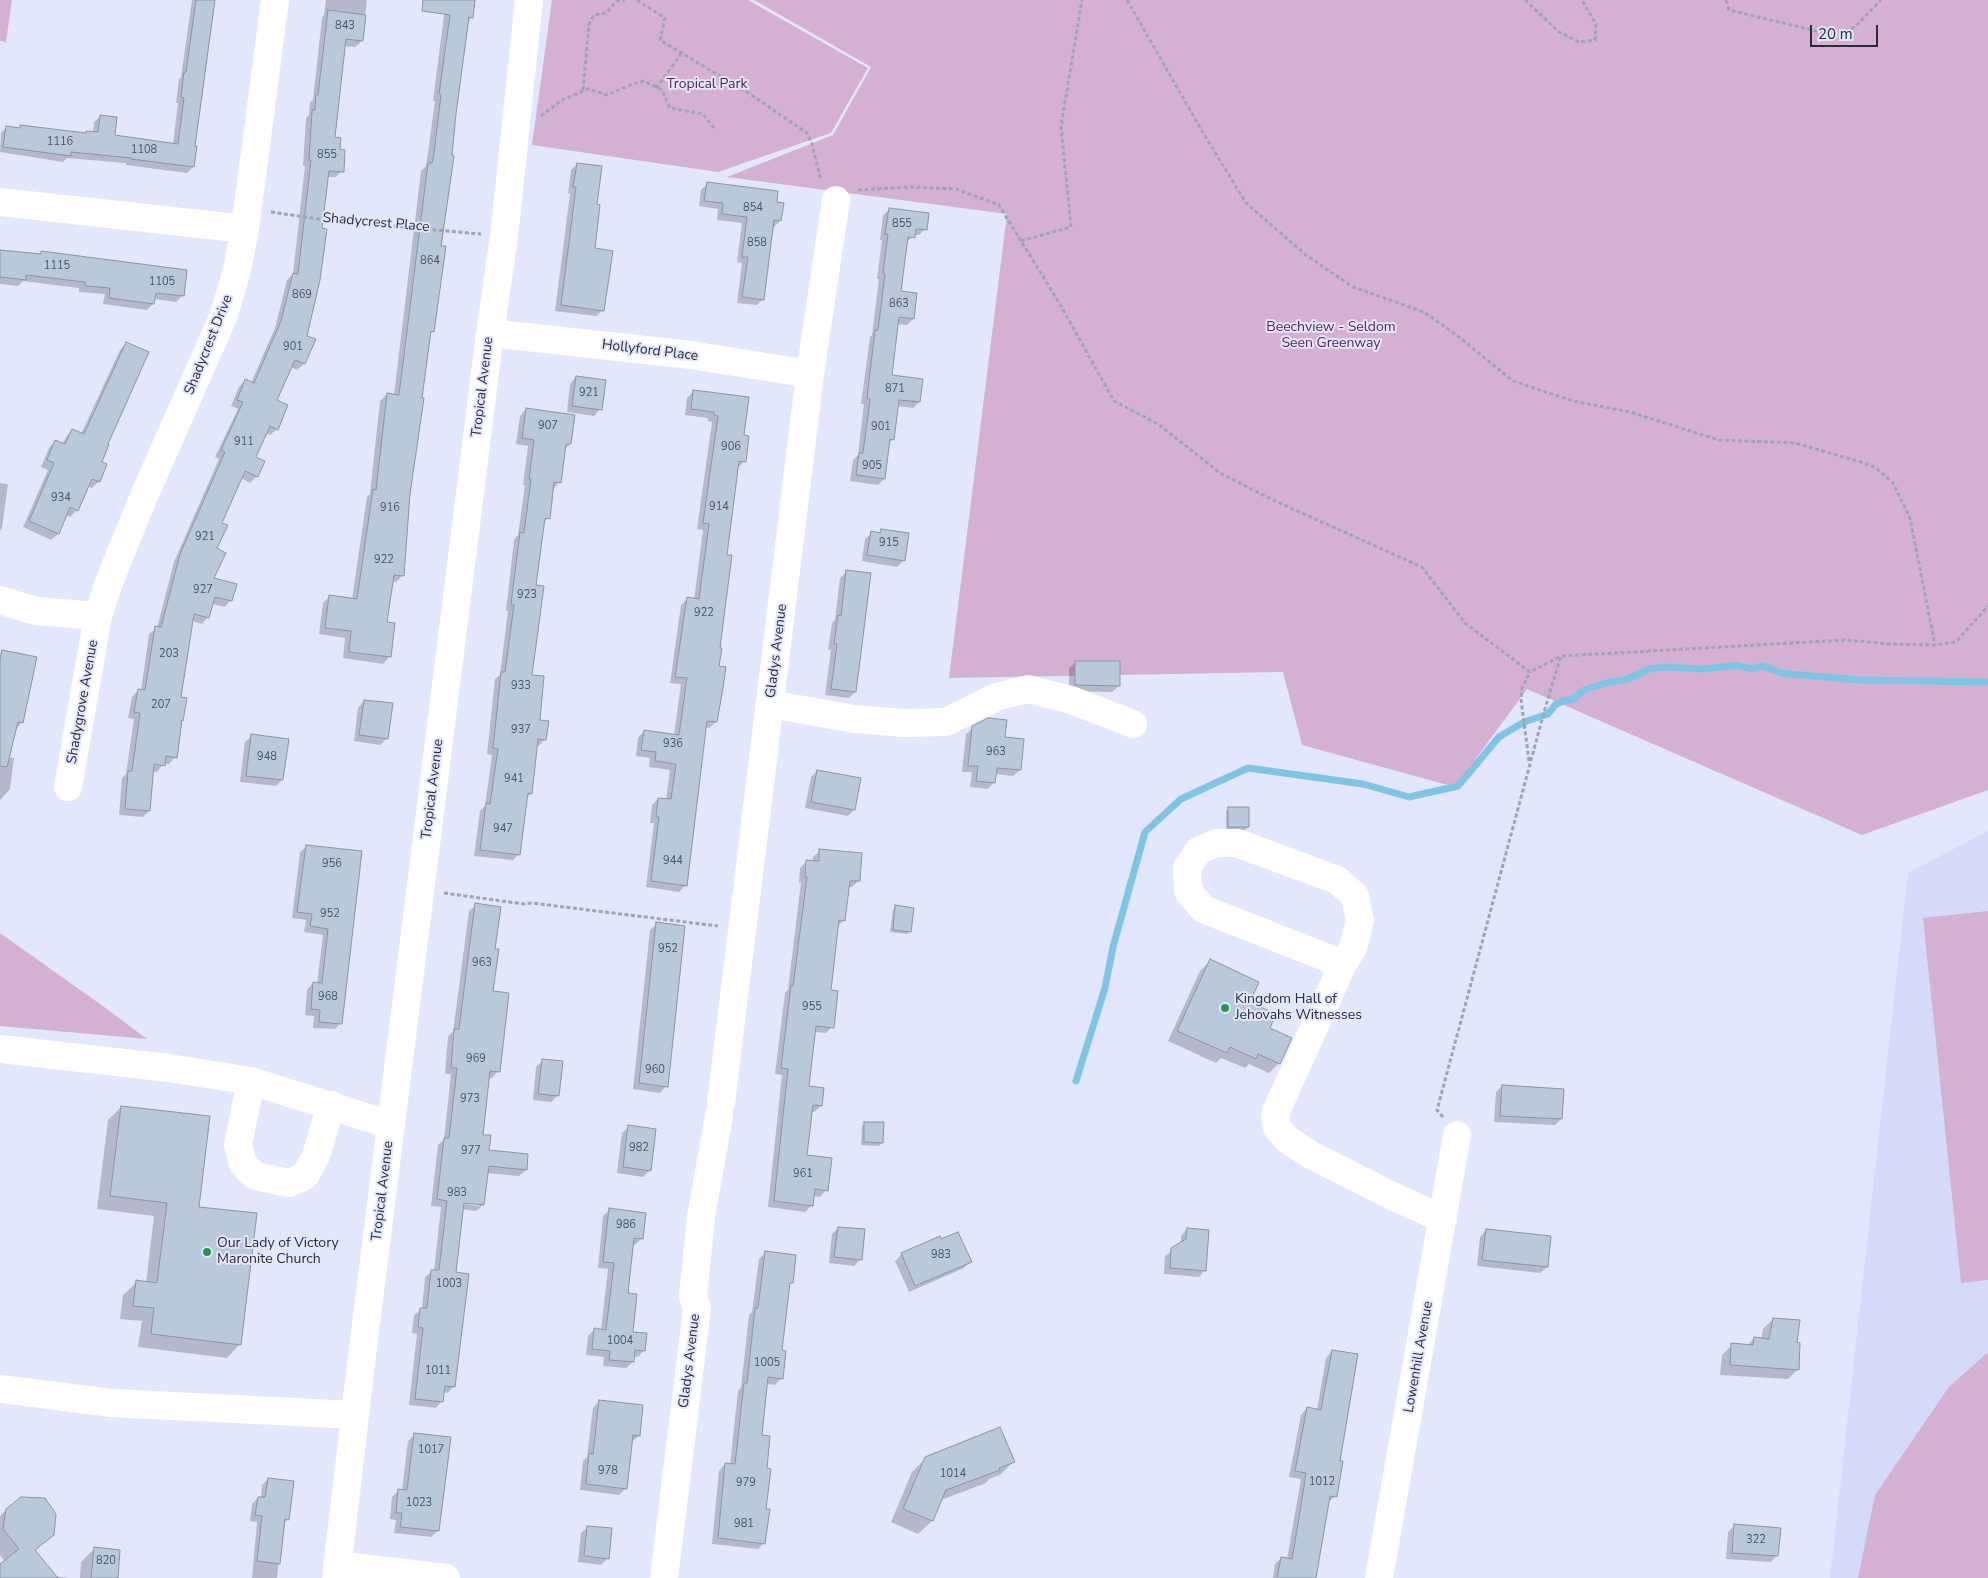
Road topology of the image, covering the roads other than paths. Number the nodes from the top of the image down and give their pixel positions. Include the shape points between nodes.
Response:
1 (275, 0) edge
2 (529, 0) edge
3 (838, 191) road end
4 (0, 202) edge
5 (246, 219) junction
6 (490, 333) junction
7 (810, 374) junction
8 (0, 600) edge
9 (98, 616) junction
10 (770, 704) junction
11 (1132, 724) dead end
12 (68, 787) dead end
13 (1343, 964) junction
14 (0, 1049) edge
15 (251, 1081) junction
16 (331, 1105) junction
17 (391, 1125) junction
18 (1457, 1135) road end
19 (1443, 1219) junction
20 (0, 1389) edge
21 (355, 1415) junction
22 (336, 1571) edge
23 (446, 1578) edge
24 (664, 1578) edge
25 (1379, 1578) edge

1 - 5 street, Shadycrest Drive
2 - 6 street, Tropical Avenue via 504,237
3 - 7 street, Gladys Avenue
4 - 5 street
5 - 9 street, Shadycrest Drive via 237,270 224,315 144,496
6 - 7 street, Hollyford Place via 691,355
6 - 17 street, Tropical Avenue
7 - 10 street, Gladys Avenue
8 - 9 street via 36,611
9 - 12 street, Shadygrove Avenue
10 - 11 street via 854,719 946,722 996,696 1028,689 1071,700
10 - 24 street, Gladys Avenue via 720,1109 701,1217 693,1296 697,1310
13 - 13 street via 1360,921 1355,896 1337,880 1237,843 1216,843 1198,850 1187,868 1188,891 1203,909
13 - 19 street via 1277,1108 1277,1128 1288,1140 1311,1155
14 - 15 street via 169,1068
15 - 16 street
15 - 16 street via 238,1145 244,1164 255,1176 289,1183 305,1176 316,1156
16 - 17 street
17 - 21 street, Tropical Avenue
18 - 19 street, Lowenhill Avenue
19 - 25 street, Lowenhill Avenue
20 - 21 street via 112,1403
21 - 22 street, Tropical Avenue
22 - 23 street

